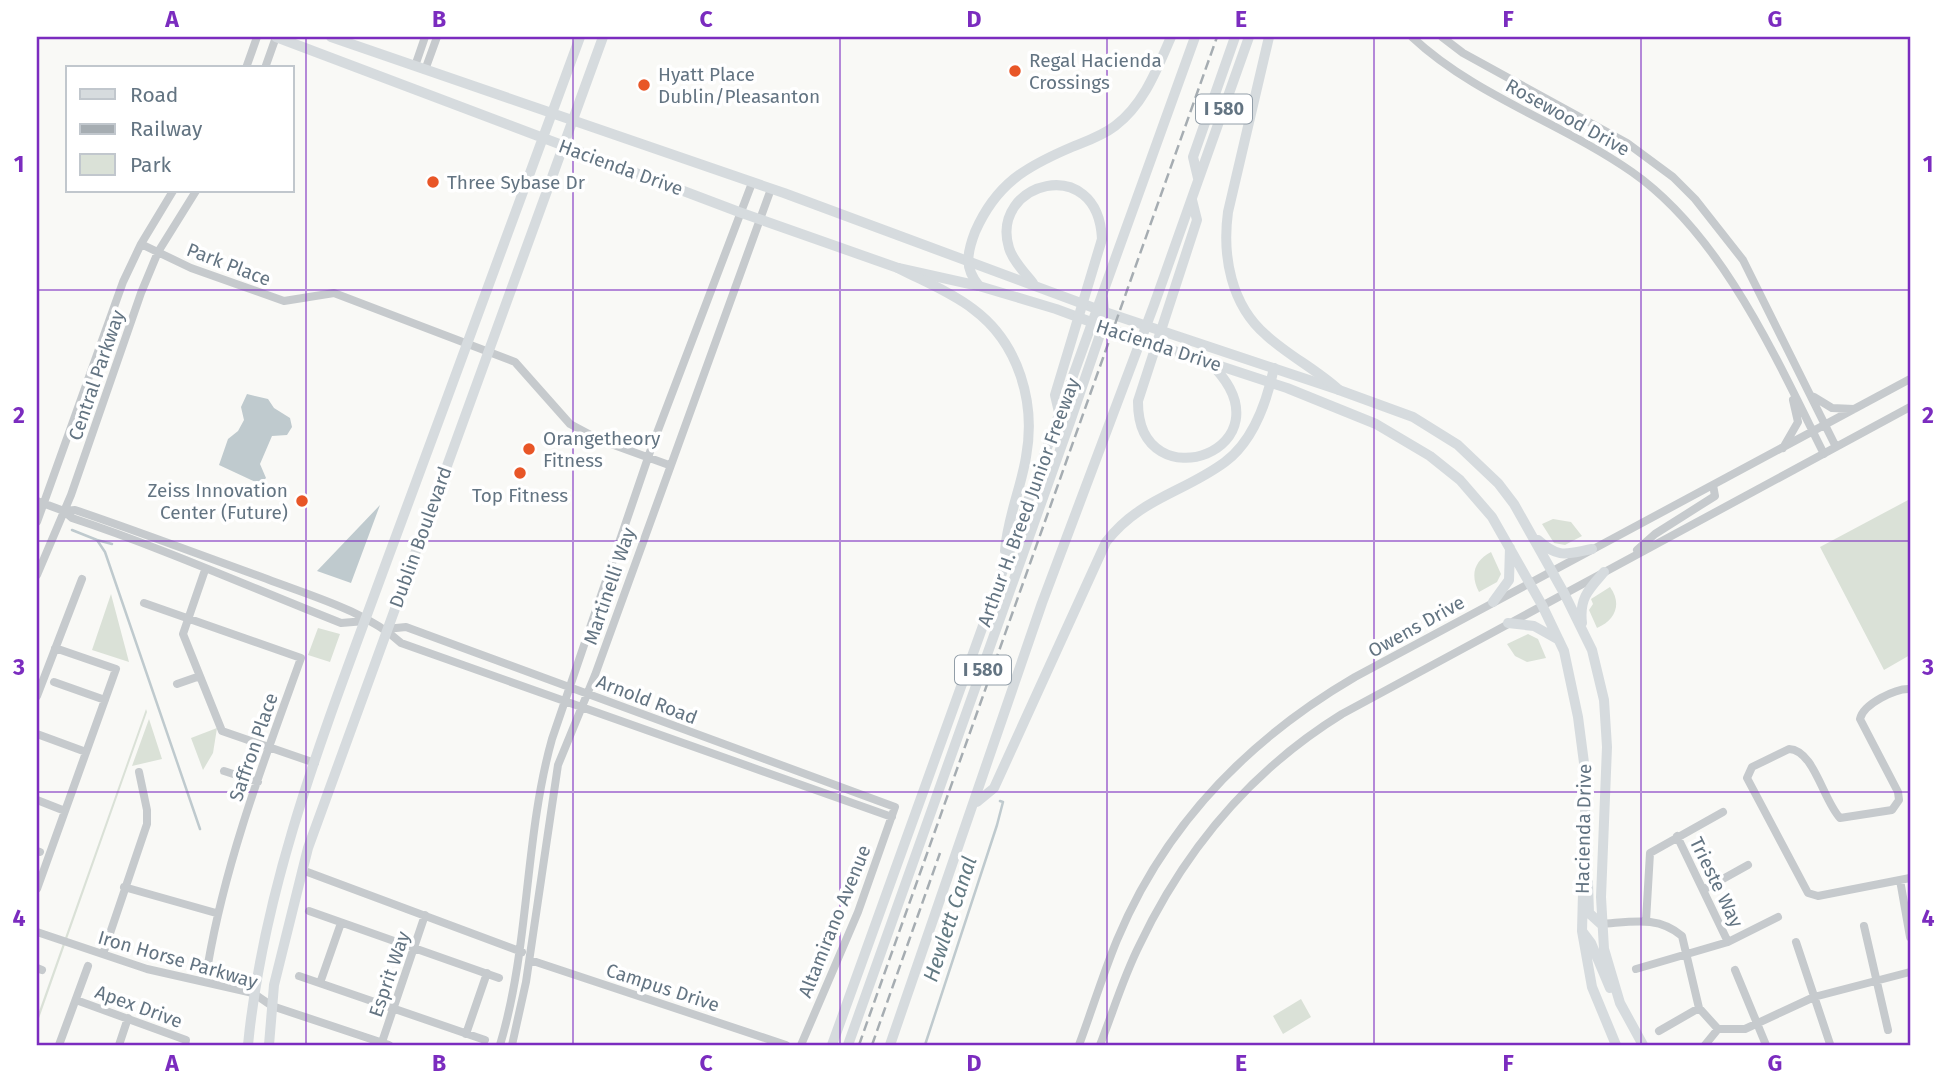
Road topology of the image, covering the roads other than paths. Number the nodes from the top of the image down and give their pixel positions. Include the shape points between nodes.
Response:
1 (257, 37) edge
2 (276, 37) edge
3 (331, 37) edge
4 (425, 37) edge
5 (437, 37) edge
6 (580, 37) edge
7 (603, 37) edge
8 (1171, 37) edge
9 (1195, 37) edge
10 (1234, 37) edge
11 (1249, 37) edge
12 (1269, 37) edge
13 (1412, 37) edge
14 (1442, 37) edge
15 (247, 66) edge
16 (266, 66) edge
17 (420, 68) junction
18 (552, 114) junction
19 (572, 121) junction
20 (543, 138) junction
21 (563, 145) junction
22 (1199, 181) junction
23 (752, 183) junction
24 (771, 189) junction
25 (172, 192) edge
26 (195, 192) edge
27 (1192, 200) junction
28 (739, 212) junction
29 (760, 219) junction
30 (141, 244) junction
31 (158, 252) junction
32 (968, 259) junction
33 (898, 268) junction
34 (1033, 283) junction
35 (979, 286) junction
36 (1103, 292) junction
37 (467, 344) junction
38 (486, 351) junction
39 (1210, 363) junction
40 (1274, 368) junction
41 (1910, 379) edge
42 (1271, 382) junction
43 (1339, 390) junction
44 (1791, 390) junction
45 (1813, 396) junction
46 (1910, 407) edge
47 (1857, 409) junction
48 (1060, 415) junction
49 (1827, 425) junction
50 (1814, 432) junction
51 (1836, 447) junction
52 (1783, 448) junction
53 (1824, 454) junction
54 (648, 457) junction
55 (669, 465) junction
56 (1713, 485) junction
57 (40, 502) edge
58 (64, 511) junction
59 (37, 522) edge
60 (1533, 535) junction
61 (1510, 548) junction
62 (1592, 549) junction
63 (1624, 561) junction
64 (1005, 563) junction
65 (205, 570) junction
66 (1551, 570) junction
67 (1604, 572) junction
68 (37, 575) edge
69 (82, 579) dead end
70 (1530, 582) junction
71 (1564, 593) junction
72 (1493, 602) junction
73 (144, 603) dead end
74 (1542, 605) junction
75 (187, 618) junction
76 (365, 621) junction
77 (1508, 623) junction
78 (386, 629) junction
79 (1583, 630) junction
80 (1559, 640) junction
81 (55, 649) junction
82 (200, 676) junction
83 (54, 682) dead end
84 (177, 684) dead end
85 (570, 686) junction
86 (1910, 689) edge
87 (587, 692) junction
88 (37, 696) edge
89 (105, 700) junction
90 (565, 700) junction
91 (581, 705) junction
92 (37, 734) edge
93 (269, 748) junction
94 (86, 752) junction
95 (315, 764) junction
96 (224, 771) dead end
97 (139, 772) dead end
98 (258, 782) junction
99 (37, 800) edge
100 (975, 804) junction
101 (895, 807) joint
102 (65, 811) junction
103 (1723, 812) dead end
104 (892, 817) junction
105 (1677, 836) junction
106 (1584, 855) junction
107 (1748, 865) dead end
108 (302, 870) junction
109 (1910, 878) edge
110 (1900, 880) junction
111 (124, 887) junction
112 (37, 890) edge
113 (1703, 890) junction
114 (309, 911) dead end
115 (216, 913) junction
116 (425, 915) junction
117 (1778, 917) dead end
118 (1646, 921) junction
119 (341, 923) junction
120 (1601, 924) junction
121 (1864, 926) dead end
122 (1582, 931) junction
123 (37, 932) edge
124 (1910, 937) edge
125 (1728, 942) junction
126 (1796, 943) dead end
127 (414, 948) junction
128 (520, 951) junction
129 (1687, 952) junction
130 (103, 954) junction
131 (530, 957) junction
132 (208, 964) dead end
133 (88, 966) dead end
134 (1636, 969) dead end
135 (1735, 970) dead end
136 (1910, 972) edge
137 (487, 973) junction
138 (299, 976) dead end
139 (499, 978) dead end
140 (1874, 980) junction
141 (320, 983) junction
142 (253, 993) junction
143 (1814, 997) junction
144 (76, 1000) junction
145 (1620, 1003) junction
146 (272, 1006) junction
147 (1699, 1008) junction
148 (393, 1009) junction
149 (128, 1018) junction
150 (1757, 1024) junction
151 (1718, 1029) junction
152 (1888, 1030) dead end
153 (1659, 1031) dead end
154 (466, 1034) junction
155 (485, 1040) dead end
156 (384, 1044) edge
157 (1830, 1044) edge
158 (59, 1045) edge
159 (118, 1045) edge
160 (185, 1045) edge
161 (248, 1045) edge
162 (269, 1045) edge
163 (499, 1045) edge
164 (512, 1045) edge
165 (786, 1045) edge
166 (801, 1045) edge
167 (832, 1045) edge
168 (848, 1045) edge
169 (890, 1045) edge
170 (1079, 1045) edge
171 (1100, 1045) edge
172 (1616, 1045) edge
173 (1643, 1045) edge
174 (1705, 1045) edge
175 (1766, 1045) edge

1 - 15 street
2 - 16 street
2 - 20 main road, Hacienda Drive
3 - 17 main road, Hacienda Drive
4 - 17 street
5 - 17 street
6 - 18 main road, Dublin Boulevard
7 - 19 main road, Dublin Boulevard
8 - 32 highway via 1143,95 1116,125 1019,173 995,195
9 - 36 highway, Arthur H. Breed Junior Freeway / I 580
10 - 22 highway, I 580 via 1193,157
11 - 22 highway, I 580
12 - 43 highway via 1228,212 1228,268 1253,322
13 - 44 street, Rosewood Drive via 1451,69 1634,173 1682,215 1725,270
14 - 45 street, Rosewood Drive via 1463,53 1595,123 1673,177 1743,260
17 - 18 main road, Hacienda Drive
18 - 19 main road, Hacienda Drive
18 - 20 main road, Dublin Boulevard
19 - 21 main road, Dublin Boulevard
19 - 23 main road, Hacienda Drive
20 - 21 main road, Hacienda Drive
20 - 37 main road, Dublin Boulevard
21 - 28 main road, Hacienda Drive
21 - 38 main road, Dublin Boulevard
22 - 27 highway, I 580
23 - 24 main road, Hacienda Drive
23 - 28 street, Martinelli Way
24 - 29 street, Martinelli Way
24 - 32 main road, Hacienda Drive
25 - 30 street, Central Parkway
26 - 31 street, Central Parkway
27 - 39 highway via 1197,220 1138,401 1141,428 1148,440 1168,455 1202,457 1214,452 1232,431 1234,394
27 - 100 highway, I 580 via 1042,603
28 - 29 main road, Hacienda Drive
28 - 54 street, Martinelli Way
29 - 33 main road, Hacienda Drive
29 - 55 street, Martinelli Way
30 - 31 street, Park Place
30 - 57 street, Central Parkway
31 - 37 street, Park Place via 284,301 334,293
31 - 58 street, Central Parkway
32 - 34 main road, Hacienda Drive
32 - 35 highway via 967,268
33 - 35 main road, Hacienda Drive
33 - 64 highway via 957,298 982,317 1004,341 1023,378 1028,438 1006,536
34 - 40 main road, Hacienda Drive
34 - 48 highway via 1009,250 1012,209 1034,189 1057,185 1078,190 1093,203 1102,239 1055,395
35 - 39 main road, Hacienda Drive
36 - 48 highway, Arthur H. Breed Junior Freeway / I 580
36 - 168 highway, I 580 via 1105,320
37 - 38 street, Park Place
37 - 76 main road, Dublin Boulevard
38 - 54 street, Park Place via 515,362 570,424
38 - 78 main road, Dublin Boulevard
39 - 42 main road, Hacienda Drive
40 - 42 highway
40 - 43 main road, Hacienda Drive
41 - 47 street, Owens Drive
42 - 61 main road, Hacienda Drive via 1376,424 1421,449 1477,498
42 - 100 highway via 1256,421 1237,450 1213,470 1136,511 1106,542 994,788
43 - 60 main road, Hacienda Drive via 1413,417 1458,445 1498,483
44 - 50 street, Rosewood Drive
44 - 52 street via 1798,422
45 - 47 street via 1832,408
45 - 49 street, Rosewood Drive
46 - 51 street
47 - 49 street, Owens Drive
48 - 64 highway, Arthur H. Breed Junior Freeway / I 580
49 - 50 street, Owens Drive
49 - 51 street, Rosewood Drive
50 - 52 street, Owens Drive
50 - 53 street, Rosewood Drive
51 - 53 street
52 - 56 street, Owens Drive
53 - 63 street
54 - 55 street, Park Place
54 - 85 street, Martinelli Way
55 - 87 street, Martinelli Way
56 - 62 street, Owens Drive
56 - 63 street via 1715,496 1655,534
57 - 58 street, Arnold Road
57 - 59 street, Central Parkway
58 - 65 street, Arnold Road via 72,519
58 - 68 street, Central Parkway
58 - 76 street, Arnold Road via 75,510 140,532 349,610
60 - 62 main road via 1555,554
60 - 66 main road, Hacienda Drive
61 - 70 main road, Hacienda Drive
61 - 72 main road via 1509,580
62 - 66 street, Owens Drive
63 - 67 street
64 - 167 highway, Arthur H. Breed Junior Freeway / I 580
65 - 75 street
65 - 76 street, Arnold Road via 341,623
66 - 70 street, Owens Drive
66 - 71 main road, Hacienda Drive
67 - 71 street
67 - 79 main road via 1581,601
69 - 81 street
70 - 72 street, Owens Drive
70 - 74 main road, Hacienda Drive
71 - 74 street
71 - 79 main road, Hacienda Drive
72 - 170 street, Owens Drive via 1303,709 1213,787 1175,835 1140,891 1117,939
73 - 75 street
74 - 77 street
74 - 80 main road, Hacienda Drive
75 - 82 street via 183,634
75 - 93 street, Saffron Place via 301,657
76 - 78 street, Arnold Road
76 - 95 main road, Dublin Boulevard
77 - 80 main road via 1534,626
77 - 171 street via 1342,714 1292,748 1247,787 1195,849 1161,902
78 - 85 street, Arnold Road via 406,627
78 - 90 street, Arnold Road via 401,643
78 - 108 main road, Dublin Boulevard
79 - 120 main road, Hacienda Drive via 1599,675 1606,724
80 - 106 main road, Hacienda Drive via 1570,672 1583,746
81 - 88 street
81 - 89 street via 116,669
82 - 84 street
82 - 93 street via 222,731
83 - 89 street
85 - 87 street, Arnold Road
85 - 90 street, Martinelli Way
86 - 110 street via 1865,708 1860,719 1898,792 1896,807 1840,818 1801,751 1789,749 1752,767 1747,778 1808,893 1818,897
87 - 91 street, Martinelli Way
87 - 101 street, Arnold Road
89 - 94 street
90 - 91 street, Arnold Road
90 - 128 street, Martinelli Way via 540,782
91 - 104 street, Arnold Road
91 - 131 street, Martinelli Way via 558,765
92 - 94 street
93 - 95 street
93 - 98 street, Saffron Place
94 - 102 street
95 - 142 main road, Dublin Boulevard via 272,899
96 - 98 street
97 - 111 street via 147,824
98 - 115 street, Saffron Place
99 - 102 street
100 - 169 highway, I 580
101 - 104 street, Altamirano Avenue
102 - 112 street
103 - 105 street
104 - 166 street, Altamirano Avenue via 858,912
105 - 113 street, Trieste Way
105 - 118 street via 1650,853
106 - 120 main road via 1589,913
106 - 122 main road, Hacienda Drive
107 - 113 street
108 - 116 street, Campus Drive
108 - 146 main road, Dublin Boulevard
109 - 110 street
110 - 124 street
111 - 115 street
111 - 130 street
113 - 125 street, Trieste Way
114 - 119 street
115 - 132 street, Saffron Place
116 - 127 street, Esprit Way
116 - 128 street, Campus Drive
117 - 125 street
118 - 120 street
118 - 129 street via 1671,927 1682,936
119 - 127 street
119 - 141 street
120 - 145 main road, Hacienda Drive via 1609,973
121 - 140 street
122 - 145 main road
122 - 172 main road, Hacienda Drive via 1592,987
123 - 130 street, Iron Horse Parkway
125 - 129 street
126 - 143 street
127 - 137 street
127 - 148 street, Esprit Way
128 - 131 street, Campus Drive
128 - 163 street, Martinelli Way
129 - 134 street
129 - 147 street
130 - 142 street, Iron Horse Parkway
131 - 164 street, Martinelli Way
131 - 165 street, Campus Drive
133 - 144 street
135 - 150 street
136 - 140 street
137 - 139 street
137 - 154 street
138 - 141 street
140 - 143 street
140 - 152 street
141 - 148 street
142 - 146 street, Iron Horse Parkway
142 - 161 main road, Dublin Boulevard
143 - 150 street
143 - 157 street
144 - 149 street, Apex Drive
144 - 158 street
145 - 173 main road, Hacienda Drive
146 - 156 street, Iron Horse Parkway
146 - 162 main road, Dublin Boulevard
147 - 151 street
147 - 153 street
148 - 154 street
148 - 156 street, Esprit Way
149 - 159 street
149 - 160 street, Apex Drive via 186,1040
150 - 151 street
150 - 175 street
151 - 174 street
154 - 155 street

